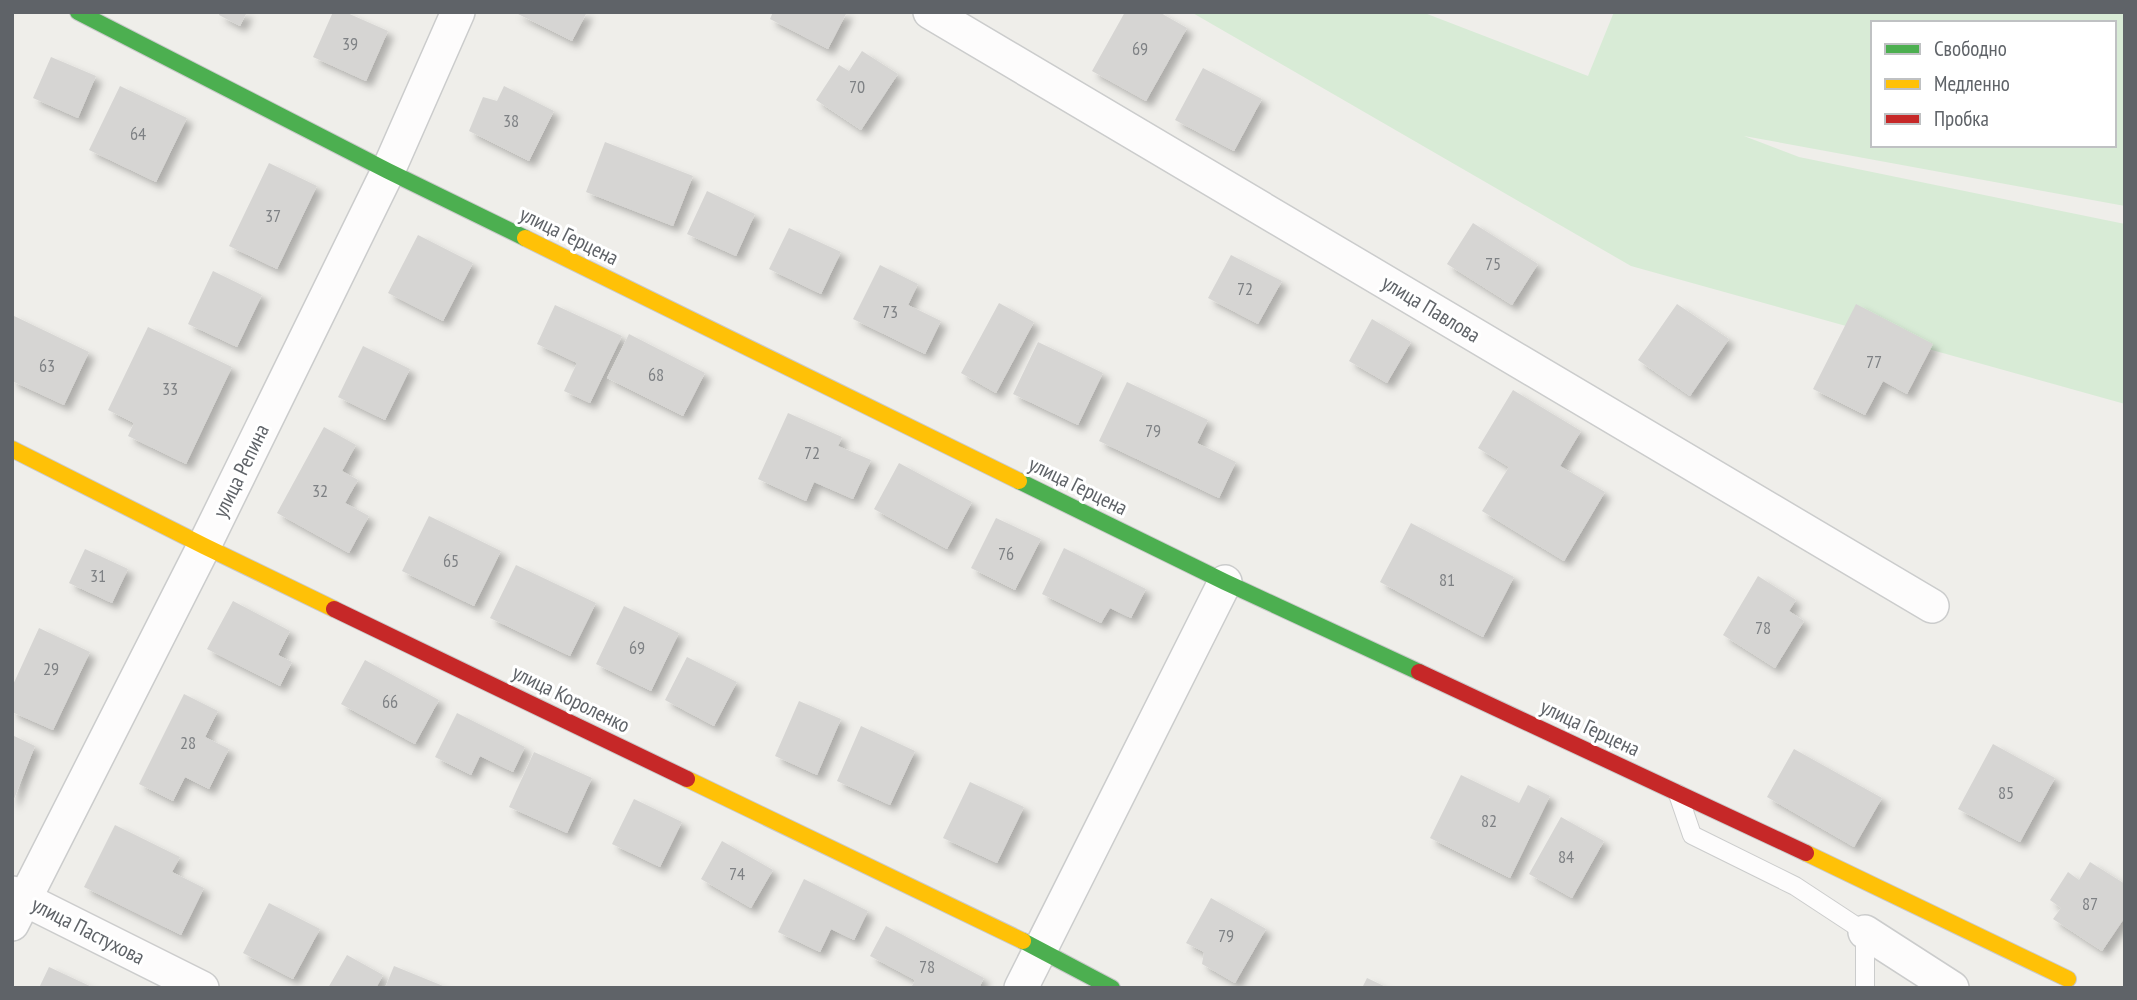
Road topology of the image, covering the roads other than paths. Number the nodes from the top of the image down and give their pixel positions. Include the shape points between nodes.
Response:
1 (78, 12) edge
2 (458, 12) edge
3 (930, 12) edge
4 (388, 171) junction
5 (12, 449) edge
6 (204, 546) junction
7 (1225, 582) junction
8 (1932, 606) dead end
9 (1677, 791) junction
10 (17, 905) edge
11 (1865, 932) junction
12 (1040, 949) junction
13 (2068, 979) dead end
14 (202, 988) edge
15 (1021, 988) edge
16 (1112, 988) edge
17 (1865, 988) edge
18 (1952, 988) edge

1 - 4 street, улица Герцена
2 - 4 street, улица Репина
3 - 8 street, улица Павлова
4 - 6 street, улица Репина
4 - 7 street, улица Герцена
5 - 6 street, улица Короленко
6 - 10 street, улица Репина
6 - 12 street, улица Короленко
7 - 9 street, улица Герцена
7 - 12 street
9 - 11 lane via 1692,835 1795,886
9 - 13 street, улица Герцена
10 - 14 street, улица Пастухова
11 - 17 lane
11 - 18 street
12 - 15 street
12 - 16 street, улица Короленко

